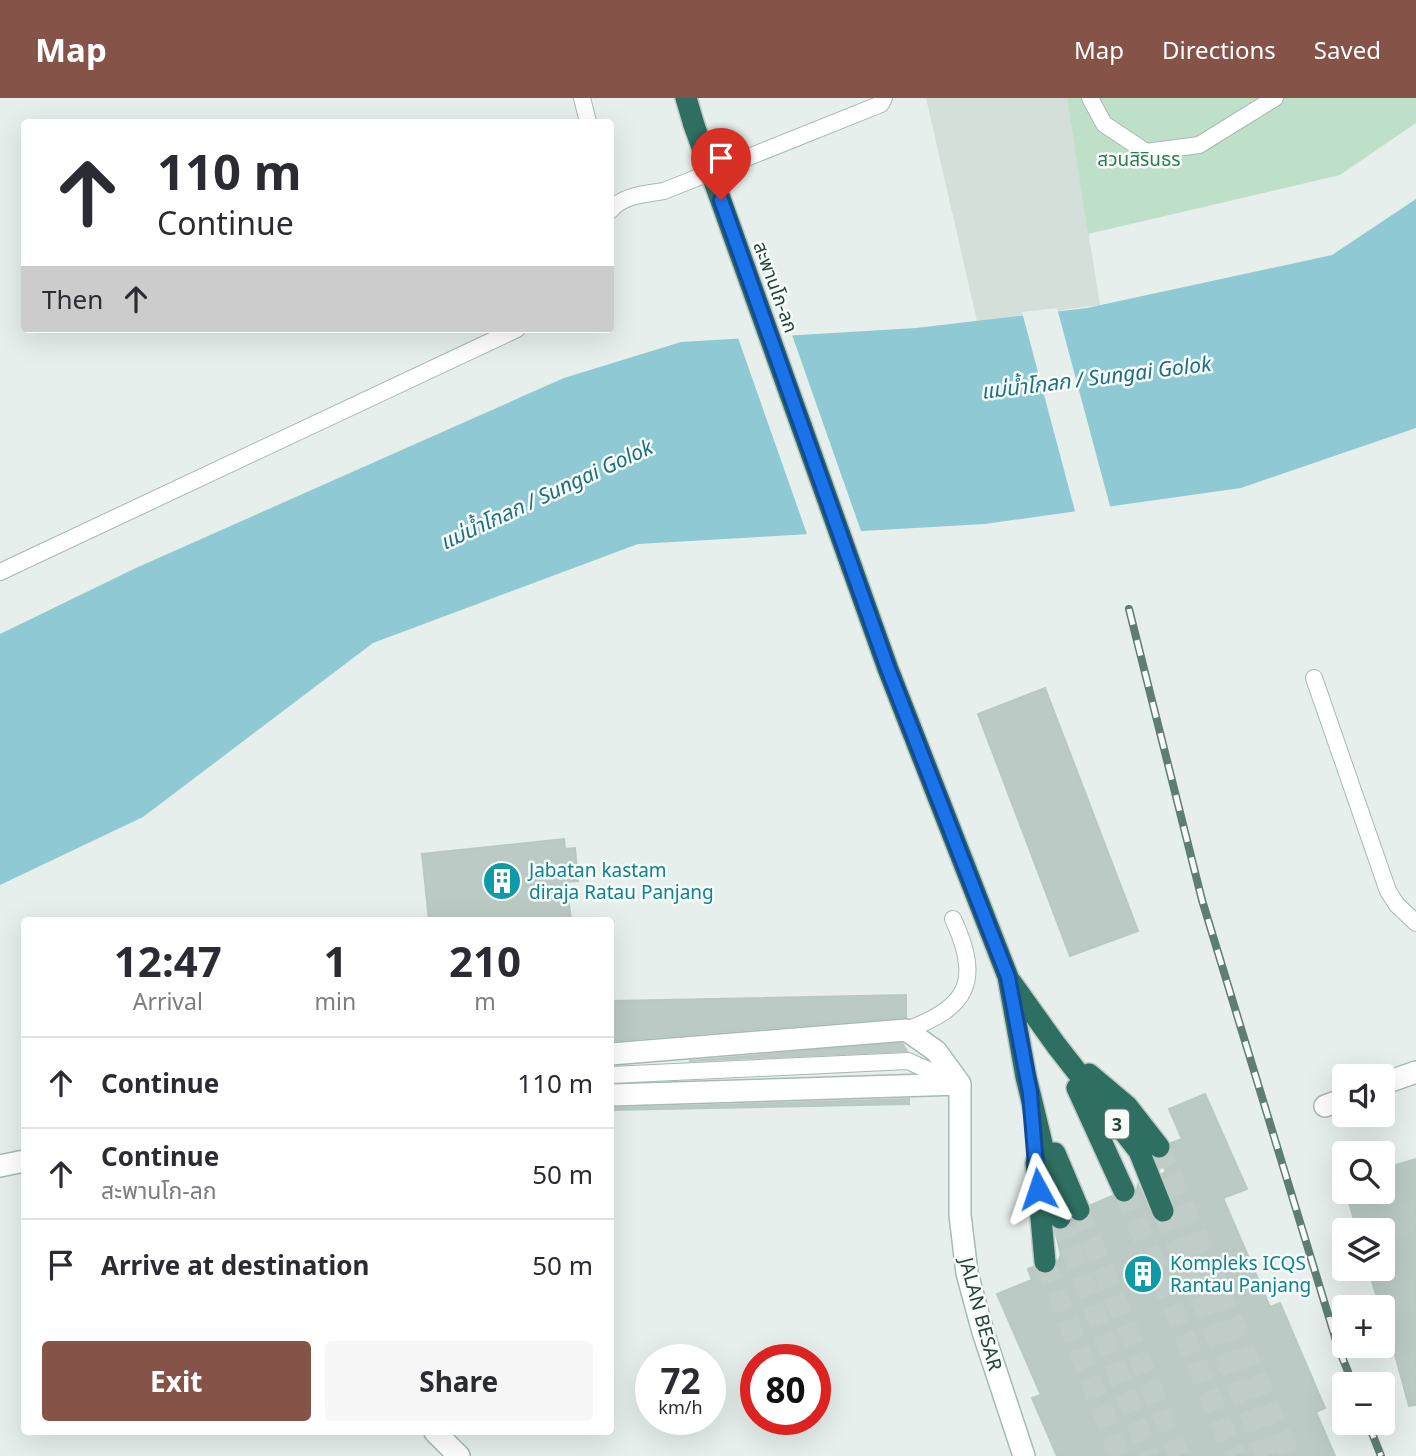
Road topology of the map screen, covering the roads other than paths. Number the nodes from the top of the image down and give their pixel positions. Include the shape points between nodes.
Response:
1 (582, 98) edge
2 (686, 98) edge
3 (884, 98) edge
4 (1090, 98) edge
5 (1275, 98) edge
6 (587, 119) edge
7 (614, 208) edge
8 (508, 333) edge
9 (0, 572) edge
10 (1314, 677) dead end
11 (953, 919) dead end
12 (1416, 923) edge
13 (1008, 977) junction
14 (906, 1030) junction
15 (1056, 1045) junction
16 (614, 1054) edge
17 (1416, 1072) edge
18 (614, 1075) edge
19 (1395, 1079) edge
20 (960, 1084) junction
21 (1030, 1093) junction
22 (614, 1095) edge
23 (1159, 1147) tunnel mouth
24 (21, 1162) edge
25 (0, 1166) edge
26 (1124, 1191) tunnel mouth
27 (1163, 1212) tunnel mouth
28 (1070, 1214) tunnel mouth
29 (1045, 1262) tunnel mouth
30 (438, 1435) edge
31 (459, 1456) edge
32 (1024, 1456) edge

1 - 6 lane
2 - 13 highway, สะพานโก-ลก / 3, bridge via 888,669
3 - 7 lane via 869,109
4 - 5 lane via 1104,124 1146,152 1199,145
8 - 9 lane
10 - 12 lane via 1388,891
11 - 14 lane via 967,966 965,984 956,1005
13 - 15 highway, 3
13 - 21 highway, 3
14 - 16 main road
14 - 20 main road via 936,1051
15 - 23 highway, 3 via 1127,1106
15 - 26 highway, 3
15 - 27 highway, 3 via 1139,1152
17 - 19 main road
18 - 20 lane via 908,1061
20 - 22 main road
20 - 32 main road, JALAN BESAR via 960,1215 967,1273
21 - 28 highway, 3
21 - 29 highway, 3
24 - 25 main road
30 - 31 main road

